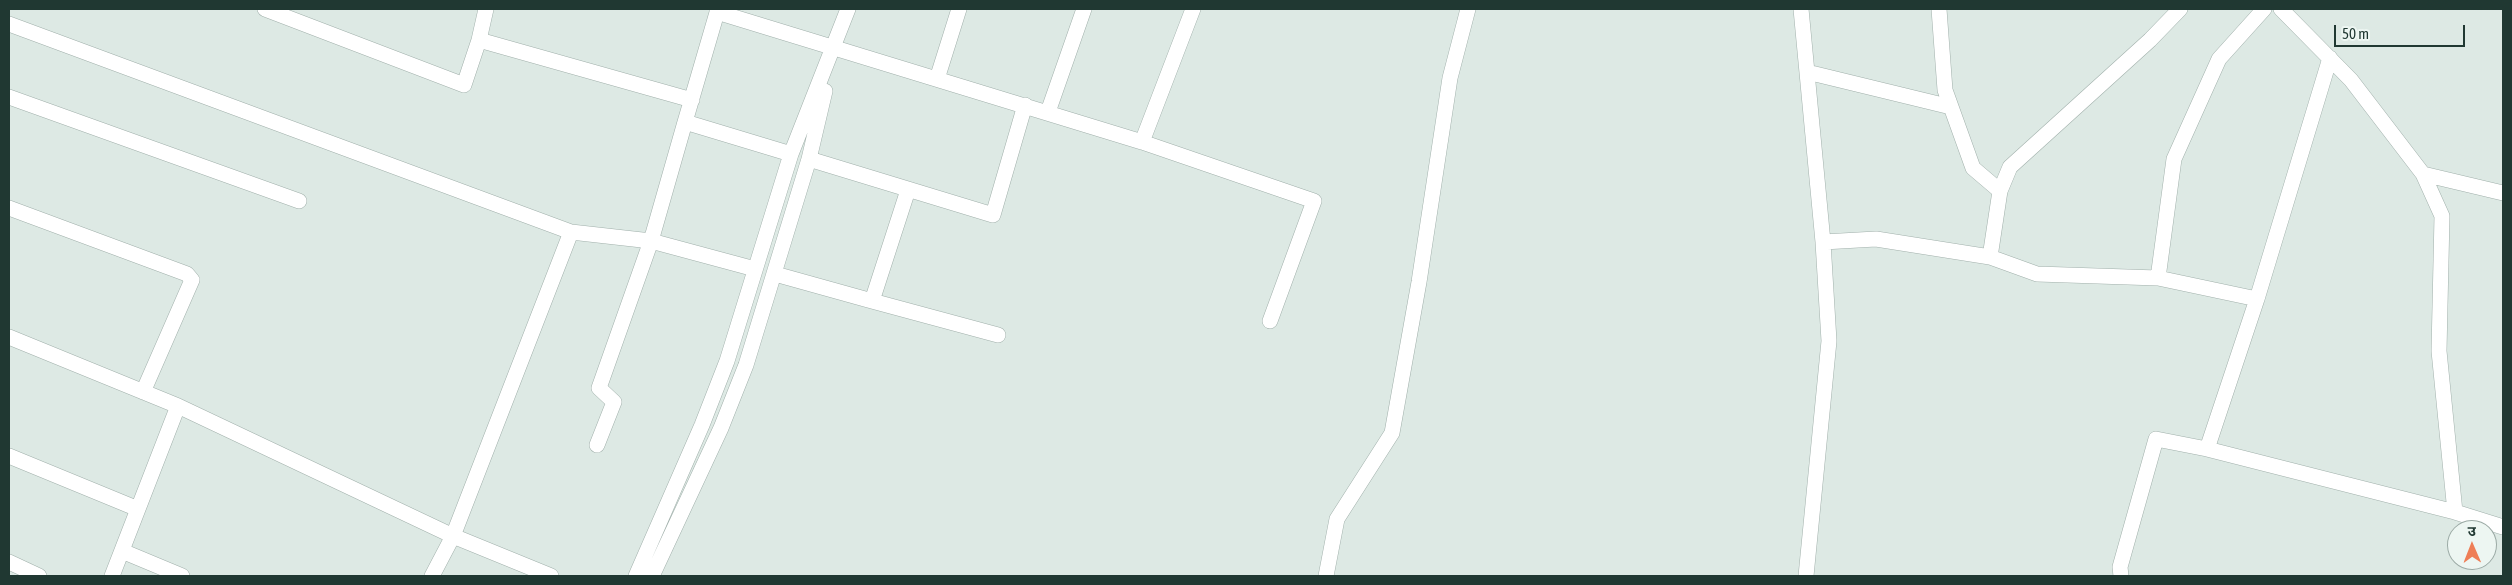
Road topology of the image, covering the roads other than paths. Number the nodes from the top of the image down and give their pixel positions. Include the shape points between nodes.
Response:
1 (265, 9) edge
2 (486, 9) edge
3 (848, 9) edge
4 (959, 9) edge
5 (1084, 9) edge
6 (1194, 9) edge
7 (1468, 9) edge
8 (1801, 9) edge
9 (1939, 9) edge
10 (2180, 9) edge
11 (2264, 9) edge
12 (2280, 9) edge
13 (718, 10) edge
14 (9, 24) edge
15 (479, 40) junction
16 (835, 48) junction
17 (2330, 58) junction
18 (1807, 72) junction
19 (937, 78) junction
20 (9, 97) edge
21 (692, 100) junction
22 (1025, 105) junction
23 (1951, 107) junction
24 (1048, 112) junction
25 (685, 122) junction
26 (1142, 142) junction
27 (792, 154) junction
28 (809, 160) junction
29 (2423, 174) junction
30 (908, 190) junction
31 (2000, 191) junction
32 (2503, 193) edge
33 (299, 201) dead end
34 (9, 208) edge
35 (571, 232) junction
36 (651, 241) junction
37 (1823, 242) junction
38 (1990, 257) junction
39 (755, 269) junction
40 (775, 274) junction
41 (2158, 278) junction
42 (2257, 299) junction
43 (872, 301) junction
44 (1270, 321) dead end
45 (998, 335) dead end
46 (9, 337) edge
47 (143, 392) junction
48 (178, 406) junction
49 (597, 445) dead end
50 (2208, 449) junction
51 (9, 456) edge
52 (138, 509) junction
53 (2455, 512) junction
54 (2503, 527) edge
55 (453, 536) junction
56 (122, 551) junction
57 (9, 562) edge
58 (39, 576) edge
59 (112, 576) edge
60 (182, 576) edge
61 (432, 576) edge
62 (551, 576) edge
63 (636, 576) edge
64 (652, 576) edge
65 (1326, 576) edge
66 (1806, 576) edge
67 (2121, 576) edge

1 - 15 street via 464,85
2 - 15 street
3 - 16 street
4 - 19 street
5 - 24 street
6 - 26 street
7 - 65 street via 1450,78 1392,433 1337,519
8 - 18 street
9 - 23 street via 1945,90
10 - 31 street via 2010,167
11 - 41 street via 2218,58 2174,159
12 - 17 street
13 - 16 street
13 - 21 street
14 - 35 street
15 - 21 street
16 - 19 street
16 - 27 street
16 - 28 street
17 - 29 street via 2351,80
17 - 42 street
18 - 23 street
18 - 37 street
19 - 22 street
20 - 33 street
21 - 25 street
22 - 24 street
22 - 30 street via 993,215
23 - 31 street via 1973,168
24 - 26 street
25 - 27 street
25 - 36 street
26 - 44 street via 1314,201
27 - 39 street
28 - 30 street
28 - 40 street
29 - 32 street
29 - 53 street via 2442,216 2439,351
30 - 43 street
31 - 38 street
34 - 47 street via 187,274 192,280
35 - 36 street
35 - 55 street
36 - 39 street
36 - 49 street via 599,388 614,402
37 - 38 street via 1876,239
37 - 66 street via 1829,341
38 - 41 street via 2037,274
39 - 63 street via 702,425
40 - 43 street
40 - 64 street via 746,365
41 - 42 street
42 - 50 street
43 - 45 street
46 - 47 street
47 - 48 street
48 - 52 street
48 - 55 street
50 - 53 street
50 - 67 street via 2156,439 2120,567
51 - 52 street
52 - 56 street
53 - 54 street
55 - 61 street
55 - 62 street
56 - 59 street
56 - 60 street
57 - 58 street

